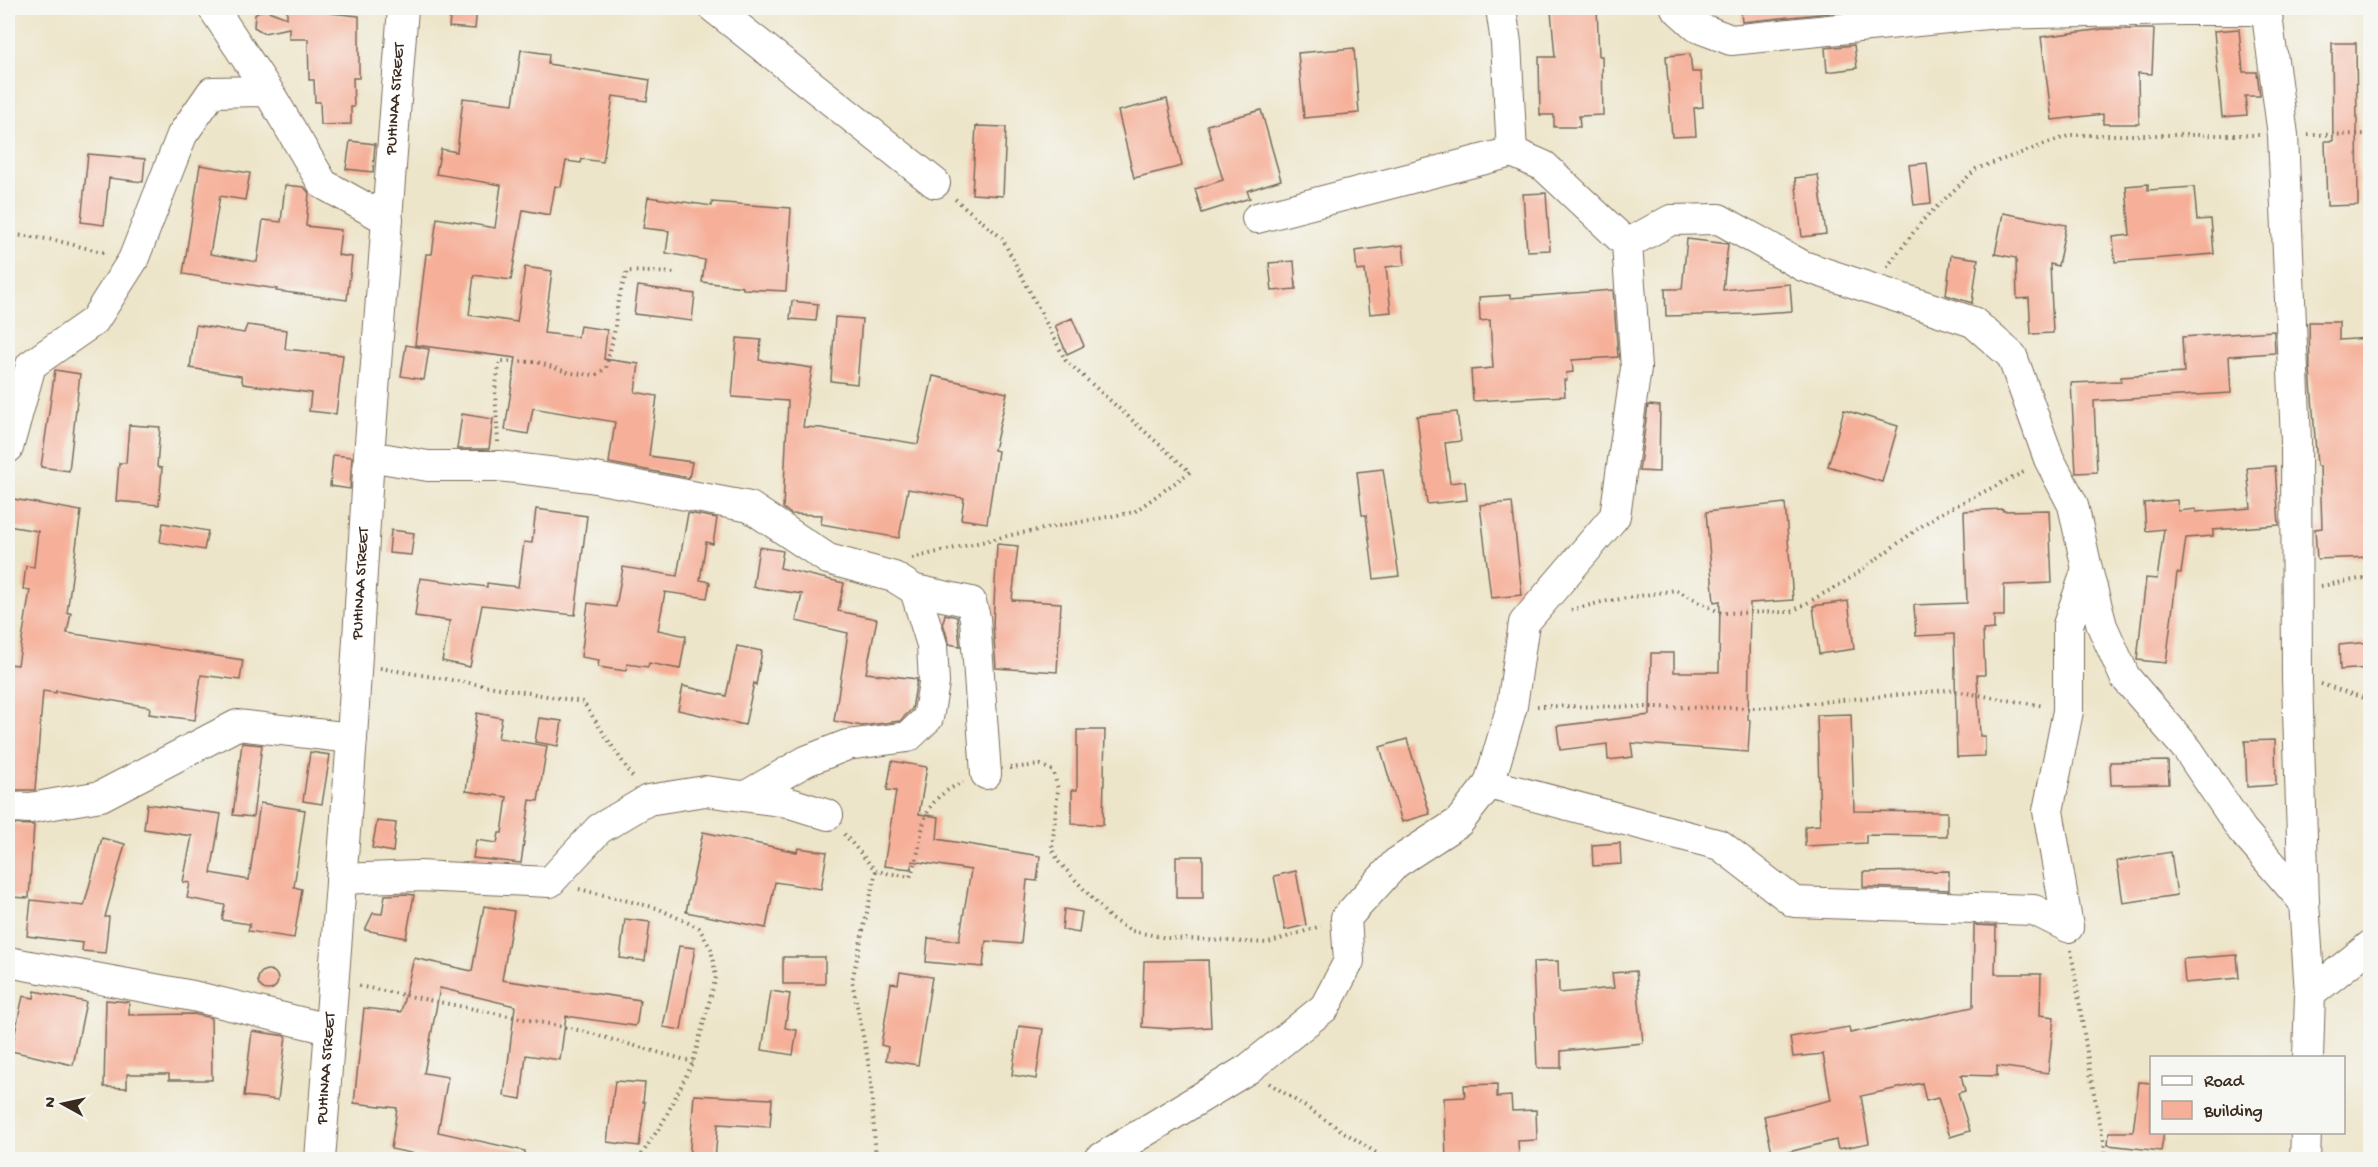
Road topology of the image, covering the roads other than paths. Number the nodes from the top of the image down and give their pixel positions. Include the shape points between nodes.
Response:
1 (213, 8) edge
2 (403, 8) edge
3 (714, 8) edge
4 (1501, 8) edge
5 (1676, 8) edge
6 (2266, 9) edge
7 (1987, 11) edge
8 (268, 91) junction
9 (1512, 152) junction
10 (935, 183) road end
11 (1257, 218) dead end
12 (388, 220) junction
13 (1627, 244) junction
14 (8, 448) edge
15 (369, 456) junction
16 (2087, 570) junction
17 (915, 590) junction
18 (352, 738) junction
19 (986, 774) road end
20 (1489, 784) junction
21 (747, 796) junction
22 (8, 807) edge
23 (828, 815) road end
24 (341, 879) junction
25 (2304, 902) junction
26 (2370, 946) edge
27 (8, 962) edge
28 (2310, 994) junction
29 (329, 1029) junction
30 (2308, 1056) edge
31 (2306, 1134) edge
32 (320, 1160) edge
33 (1098, 1160) edge
34 (2305, 1160) edge

1 - 8 street
2 - 12 street, PUHINAA STREET
3 - 10 street
4 - 9 street
5 - 7 street via 1698,27 1731,40
6 - 7 street
6 - 25 street via 2283,135 2296,441 2297,679
8 - 12 street via 323,184
8 - 14 street via 212,92 182,135 133,260 94,321 31,365
9 - 11 street
9 - 13 street via 1544,166
12 - 15 street, PUHINAA STREET
13 - 16 street via 1671,220 1719,219 1803,266 1973,322 2012,356 2049,459 2073,505
13 - 20 street via 1636,368 1615,516 1524,623 1512,706
15 - 17 street via 428,466 499,466 590,477 750,507 828,560 894,577
15 - 18 street, PUHINAA STREET
16 - 20 street via 2068,625 2068,711 2048,811 2068,927 2034,910 1794,902 1720,845
16 - 25 street via 2102,626 2125,677 2188,750 2242,830
17 - 19 street via 971,602
17 - 21 street via 932,645 934,683 928,718 909,737 847,745 806,761
18 - 22 street via 237,725 101,796 30,808
18 - 24 street, PUHINAA STREET
20 - 33 street via 1459,822 1396,863 1346,918 1349,961 1325,1007 1248,1069
21 - 23 street via 787,802
21 - 24 street via 705,791 648,800 599,829 550,882 418,876
24 - 29 street, PUHINAA STREET
25 - 28 street
26 - 28 street
27 - 29 street via 193,996
28 - 30 street
29 - 32 street, PUHINAA STREET
31 - 34 street

